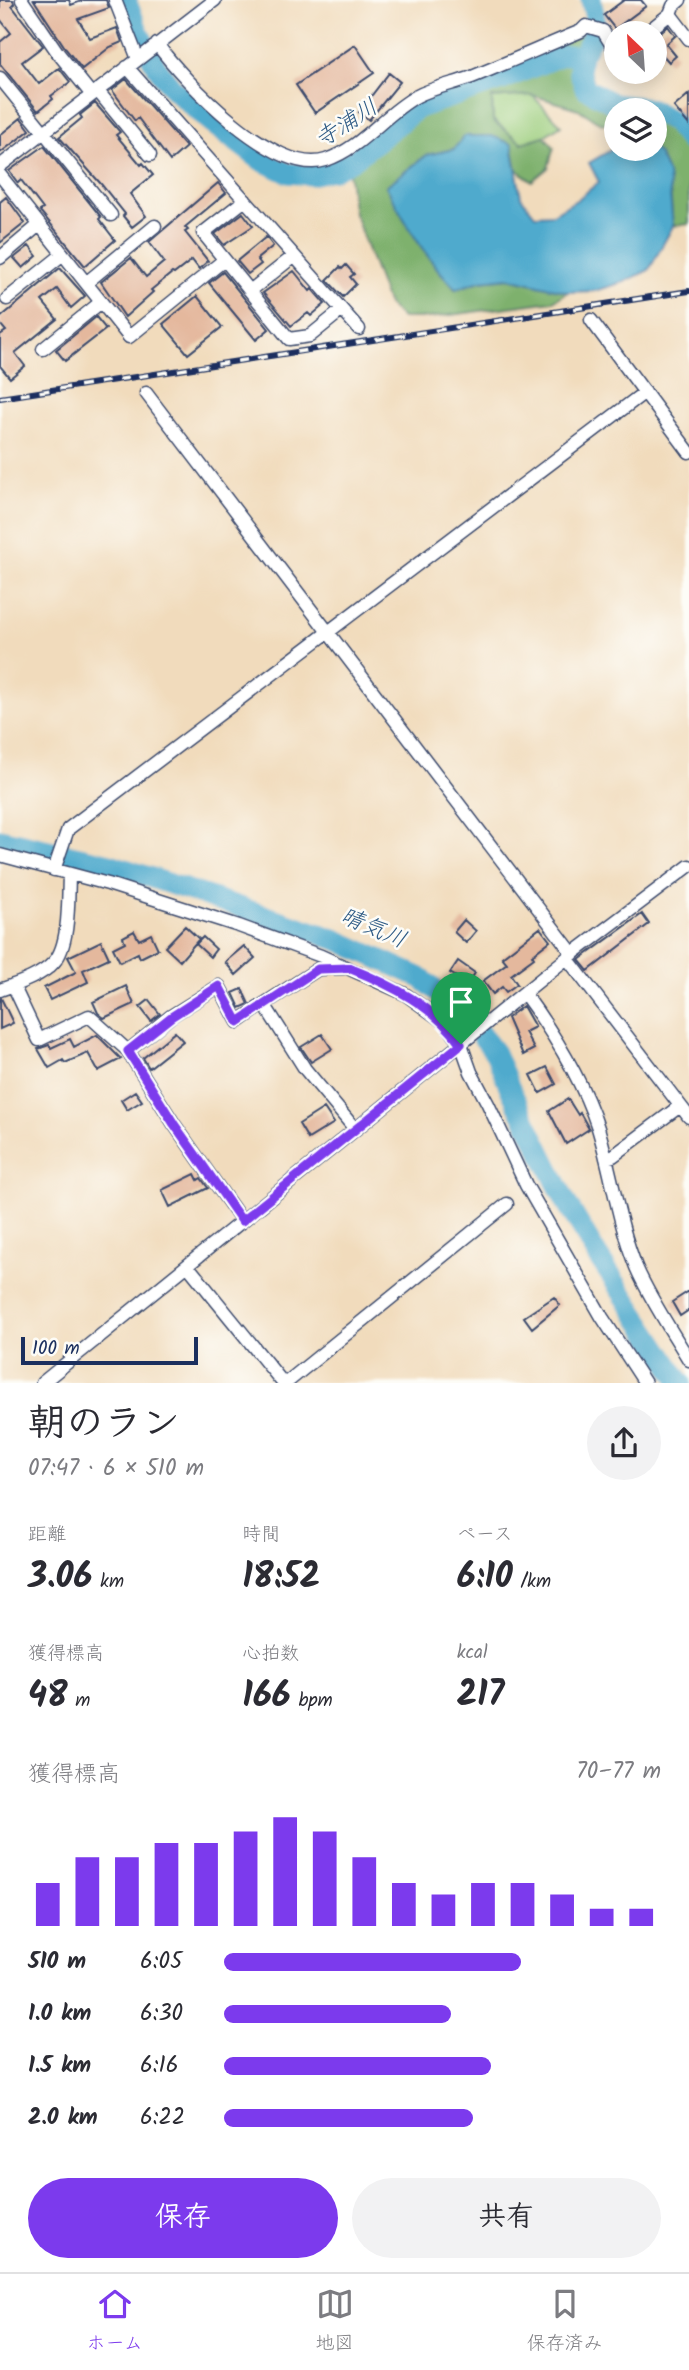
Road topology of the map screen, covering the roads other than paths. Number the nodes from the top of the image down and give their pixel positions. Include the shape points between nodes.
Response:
1 (22, 0) edge
2 (115, 0) edge
3 (215, 0) edge
4 (680, 0) edge
5 (670, 14) junction
6 (661, 21) edge
7 (604, 33) edge
8 (689, 39) edge
9 (157, 44) junction
10 (132, 63) junction
11 (0, 78) edge
12 (94, 92) junction
13 (44, 132) junction
14 (150, 155) dead end
15 (0, 166) edge
16 (0, 175) edge
17 (245, 200) junction
18 (111, 215) dead end
19 (39, 225) junction
20 (155, 226) dead end
21 (63, 254) junction
22 (294, 256) junction
23 (0, 258) edge
24 (224, 260) junction
25 (86, 283) junction
26 (250, 291) junction
27 (7, 299) dead end
28 (101, 302) junction
29 (342, 310) junction
30 (592, 320) dead end
31 (359, 329) dead end
32 (43, 349) dead end
33 (645, 392) junction
34 (146, 393) dead end
35 (689, 452) edge
36 (328, 632) junction
37 (0, 855) edge
38 (689, 866) edge
39 (55, 867) junction
40 (69, 875) junction
41 (570, 956) junction
42 (349, 968) junction
43 (13, 985) junction
44 (0, 990) edge
45 (524, 993) junction
46 (264, 1004) junction
47 (461, 1044) junction
48 (128, 1051) junction
49 (680, 1106) junction
50 (689, 1117) edge
51 (355, 1129) junction
52 (606, 1158) junction
53 (507, 1204) dead end
54 (242, 1221) junction
55 (187, 1266) junction
56 (689, 1360) edge
57 (42, 1383) edge
58 (284, 1383) edge
59 (645, 1383) edge

1 - 12 street via 58,53
2 - 10 street
3 - 9 street
4 - 5 street
5 - 6 street
5 - 8 street
7 - 9 street via 586,26 419,95 344,152 309,162 291,159 256,139 198,91
9 - 10 street
10 - 12 street
10 - 17 street
11 - 13 street
12 - 13 street
12 - 14 street
13 - 15 street
13 - 18 street
16 - 19 street
17 - 22 street
17 - 24 street via 203,233
19 - 21 street
19 - 23 street
20 - 25 street
21 - 25 street
21 - 27 street
22 - 26 street
22 - 29 street
24 - 26 street
24 - 28 street via 129,337
25 - 28 street
26 - 29 street via 289,339 310,336
28 - 32 street
29 - 31 street
30 - 33 street
33 - 35 street
33 - 36 street
34 - 36 street
36 - 39 street via 68,828
36 - 41 street
37 - 39 street
38 - 41 street
39 - 40 street
40 - 42 street via 239,926
40 - 43 street via 67,918 55,962
41 - 45 street
41 - 49 street
42 - 46 street via 318,969
42 - 47 street via 429,1010 447,1024
43 - 44 street
43 - 48 street via 39,1040 89,1016
45 - 47 street
45 - 52 street via 567,1058
46 - 48 street via 238,1022 219,986
46 - 51 street via 305,1069
47 - 51 street
47 - 59 street via 526,1185
48 - 54 street
49 - 50 street
49 - 52 street
51 - 54 street
52 - 56 street via 637,1269
53 - 58 street
54 - 55 street
55 - 57 street
55 - 58 street

